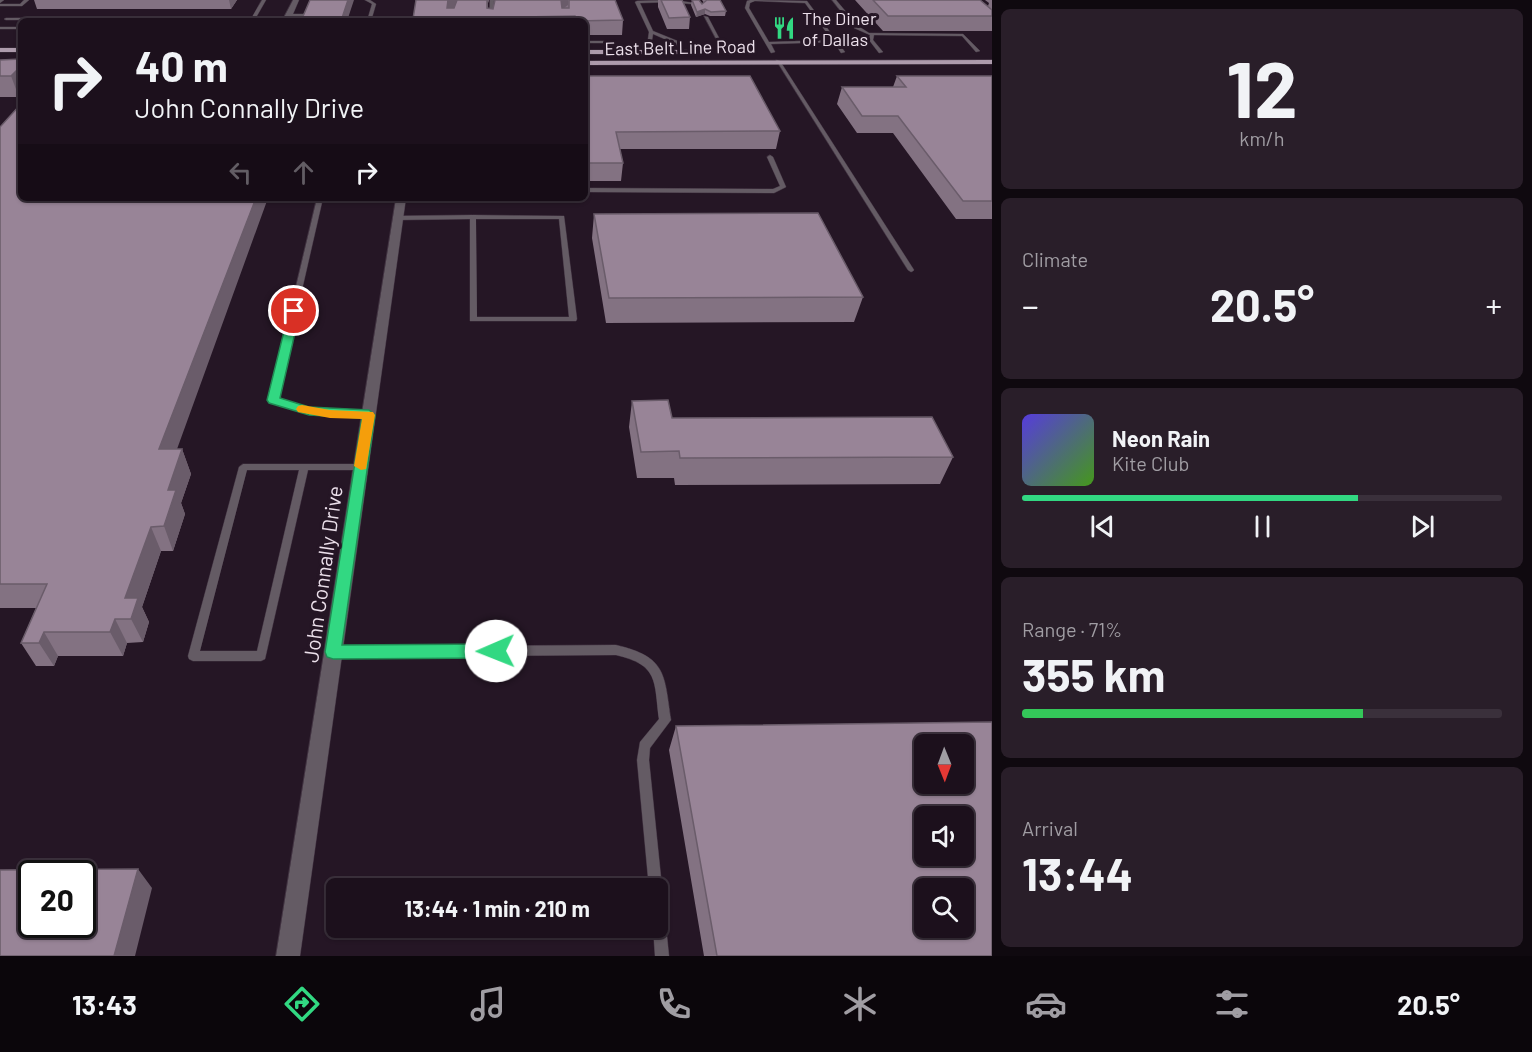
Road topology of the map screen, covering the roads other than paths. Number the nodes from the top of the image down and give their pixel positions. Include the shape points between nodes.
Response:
1 (27, 0) edge
2 (264, 0) edge
3 (296, 0) edge
4 (367, 0) edge
5 (834, 0) edge
6 (492, 3) edge
7 (0, 5) edge
8 (21, 5) junction
9 (504, 5) edge
10 (486, 6) edge
11 (254, 18) edge
12 (287, 18) edge
13 (303, 18) edge
14 (370, 18) edge
15 (491, 18) edge
16 (6, 19) junction
17 (18, 19) edge
18 (0, 26) edge
19 (18, 28) edge
20 (651, 32) junction
21 (872, 35) junction
22 (835, 41) junction
23 (588, 42) edge
24 (768, 43) junction
25 (0, 50) edge
26 (18, 50) edge
27 (968, 51) dead end
28 (982, 51) joint
29 (588, 52) edge
30 (618, 52) junction
31 (648, 52) junction
32 (683, 52) junction
33 (725, 52) junction
34 (734, 52) dead end
35 (763, 52) dead end
36 (773, 52) junction
37 (784, 52) dead end
38 (831, 52) dead end
39 (843, 52) junction
40 (852, 52) dead end
41 (872, 52) dead end
42 (881, 52) junction
43 (892, 52) dead end
44 (0, 59) edge
45 (18, 59) edge
46 (778, 61) junction
47 (992, 62) edge
48 (588, 63) edge
49 (770, 157) dead end
50 (588, 190) edge
51 (319, 201) edge
52 (401, 201) edge
53 (473, 217) junction
54 (398, 218) junction
55 (911, 270) dead end
56 (369, 415) junction
57 (361, 466) junction
58 (304, 467) junction
59 (333, 652) junction
60 (655, 878) edge
61 (661, 938) edge
62 (288, 956) edge
63 (663, 956) edge

1 - 8 lane
2 - 11 lane
3 - 12 street
4 - 14 lane via 375,4
5 - 21 lane via 856,27
6 - 9 lane
6 - 10 lane
6 - 15 lane
7 - 8 lane
8 - 16 lane
12 - 13 lane via 304,15
16 - 17 lane
16 - 18 lane
18 - 19 lane
20 - 31 lane
20 - 32 lane via 678,43
20 - 33 lane via 637,2 700,2
21 - 28 lane via 963,35
21 - 42 lane via 871,40
22 - 24 lane
22 - 24 lane via 806,2 748,2 747,8
22 - 39 lane
23 - 30 lane via 613,42
24 - 36 lane
25 - 26 main road
27 - 28 main road
29 - 30 main road, East Belt Line Road
30 - 31 main road, East Belt Line Road
31 - 32 main road, East Belt Line Road
32 - 33 main road, East Belt Line Road
33 - 34 main road, East Belt Line Road
35 - 36 main road, East Belt Line Road
36 - 37 main road, East Belt Line Road
36 - 46 main road
38 - 39 main road
39 - 40 main road
41 - 42 main road
42 - 43 main road
44 - 45 main road
46 - 47 main road, East Belt Line Road
46 - 48 main road, East Belt Line Road
46 - 55 lane
49 - 50 lane via 783,187 774,190
51 - 56 lane via 273,400 309,411
52 - 54 street, John Connally Drive
53 - 53 lane via 562,217 573,319 473,319
53 - 54 lane
54 - 56 street, John Connally Drive
56 - 57 street, John Connally Drive
57 - 58 lane
57 - 59 street, John Connally Drive
58 - 58 lane via 261,656 193,656 243,467
59 - 60 lane via 616,650 647,660 656,670 665,720 644,746 643,760
59 - 62 street, John Connally Drive
61 - 63 lane

